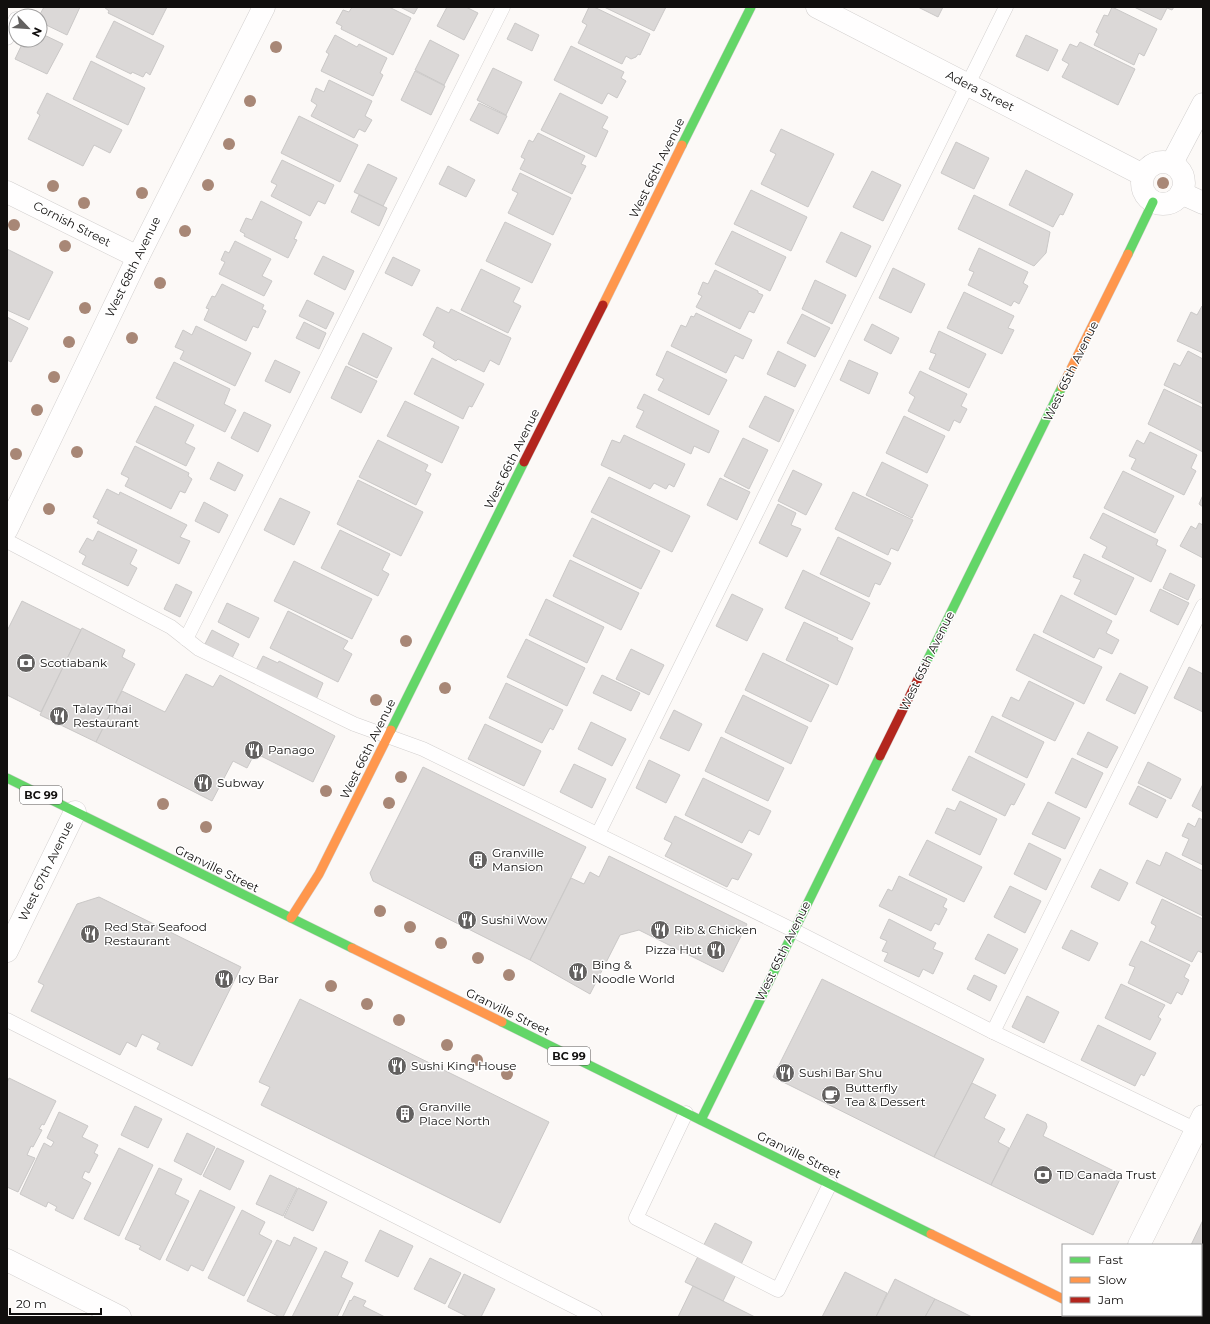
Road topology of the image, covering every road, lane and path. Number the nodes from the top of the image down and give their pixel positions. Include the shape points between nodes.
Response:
1 (264, 7) edge
2 (503, 7) edge
3 (751, 7) edge
4 (817, 7) edge
5 (1006, 7) edge
6 (967, 84) junction
7 (1203, 104) edge
8 (1172, 163) junction
9 (1143, 175) junction
10 (7, 192) edge
11 (1182, 193) junction
12 (1153, 202) junction
13 (1203, 203) edge
14 (138, 257) junction
15 (7, 529) edge
16 (7, 541) edge
17 (1203, 606) edge
18 (186, 639) junction
19 (387, 736) junction
20 (7, 778) edge
21 (75, 812) junction
22 (598, 834) junction
23 (291, 918) junction
24 (793, 930) junction
25 (7, 951) edge
26 (7, 1020) edge
27 (994, 1032) junction
28 (686, 1113) junction
29 (701, 1120) junction
30 (1201, 1126) edge
31 (830, 1184) junction
32 (1140, 1244) edge
33 (7, 1260) edge
34 (1062, 1299) edge
35 (120, 1317) edge
36 (595, 1317) edge

1 - 14 street, West 68th Avenue
2 - 18 lane
3 - 19 main road, West 66th Avenue
4 - 6 street, Adera Street
5 - 6 lane
6 - 9 street, Adera Street
6 - 22 lane
7 - 8 street
8 - 9 street via 1155,162 1147,167
8 - 11 street via 1179,168 1183,176
9 - 12 street via 1142,190
10 - 14 street, Cornish Street
11 - 12 street via 1169,203
11 - 13 street
12 - 24 main road, West 65th Avenue
14 - 15 street, West 68th Avenue
16 - 18 lane via 172,627
17 - 27 lane
18 - 19 lane via 199,649 354,724
19 - 22 lane via 423,749
19 - 23 main road, West 66th Avenue via 319,874
20 - 21 main road, Granville Street / BC 99
21 - 23 main road, Granville Street / BC 99
21 - 25 street, West 67th Avenue
22 - 24 lane
23 - 28 main road, Granville Street / BC 99
24 - 27 lane
24 - 29 main road, West 65th Avenue
26 - 36 lane
27 - 30 lane
28 - 29 main road, Granville Street / BC 99
28 - 31 lane via 636,1218 778,1290
29 - 31 main road, Granville Street / BC 99
30 - 32 street
31 - 34 main road, Granville Street / BC 99
33 - 35 street

